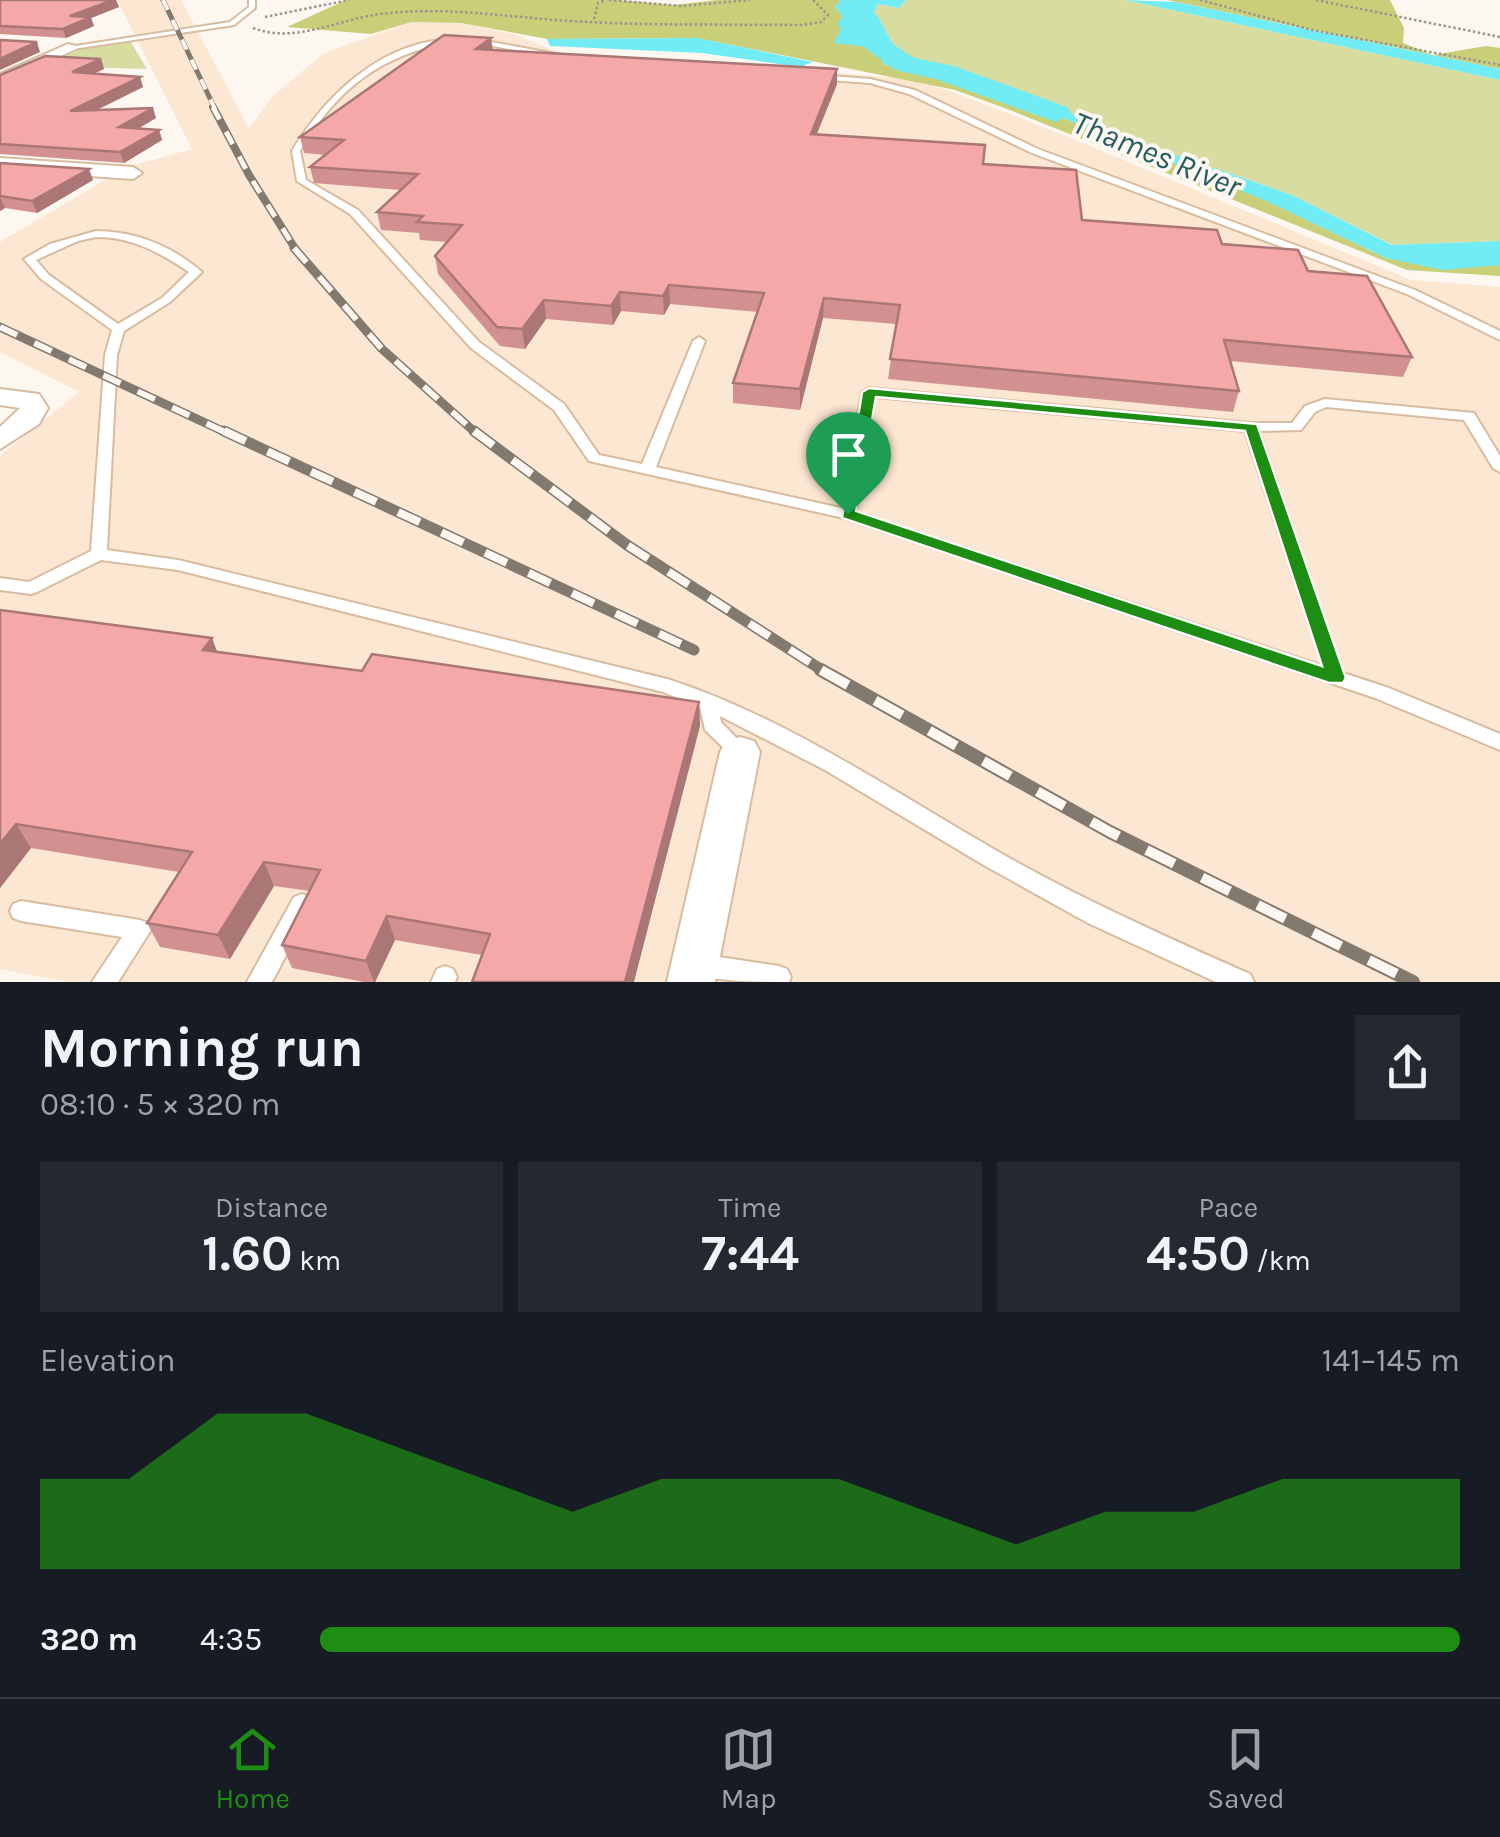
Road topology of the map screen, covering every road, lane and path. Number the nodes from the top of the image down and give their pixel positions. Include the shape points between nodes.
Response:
1 (252, 0) edge
2 (349, 0) edge
3 (608, 0) edge
4 (750, 0) edge
5 (813, 0) edge
6 (1200, 0) edge
7 (1316, 0) edge
8 (594, 18) junction
9 (242, 19) junction
10 (232, 24) junction
11 (1500, 37) edge
12 (38, 43) edge
13 (73, 47) junction
14 (572, 59) edge
15 (1500, 65) edge
16 (801, 76) edge
17 (2, 78) edge
18 (0, 164) edge
19 (134, 173) dead end
20 (118, 328) junction
21 (1500, 336) edge
22 (699, 340) dead end
23 (0, 397) edge
24 (1252, 427) junction
25 (0, 441) edge
26 (1500, 468) edge
27 (647, 471) junction
28 (848, 514) junction
29 (99, 554) junction
30 (0, 584) edge
31 (1336, 678) junction
32 (708, 701) junction
33 (1500, 742) edge
34 (740, 752) joint
35 (302, 904) edge
36 (21, 911) dead end
37 (693, 973) edge
38 (779, 977) dead end
39 (104, 982) edge
40 (259, 982) edge
41 (1242, 982) edge

1 - 9 lane
2 - 9 path
3 - 4 path via 682,6
3 - 8 path via 598,3
5 - 8 path via 828,15 802,25
6 - 15 path via 1312,30
7 - 11 path
8 - 10 path via 433,8 341,18 302,34
9 - 10 lane
10 - 13 lane
12 - 13 street
13 - 17 street
14 - 27 lane via 476,41 417,45 389,57 333,101 295,157 304,184 354,212 475,345 559,406 594,458
16 - 21 lane via 912,92 1035,151 1411,292
18 - 19 street
20 - 20 lane via 46,277 29,260 62,241 112,230 157,244 196,272 166,300
20 - 29 lane
22 - 27 lane
23 - 25 street via 30,400 34,408
24 - 26 lane via 1288,430 1325,403 1469,416
24 - 28 lane via 869,392
24 - 31 lane
27 - 28 lane
28 - 31 lane
29 - 30 lane via 31,588
29 - 32 lane via 178,565
31 - 33 lane
32 - 34 lane via 712,725
32 - 41 lane via 818,755 1095,915
34 - 37 street
35 - 40 lane
36 - 39 lane via 140,930
37 - 38 lane

